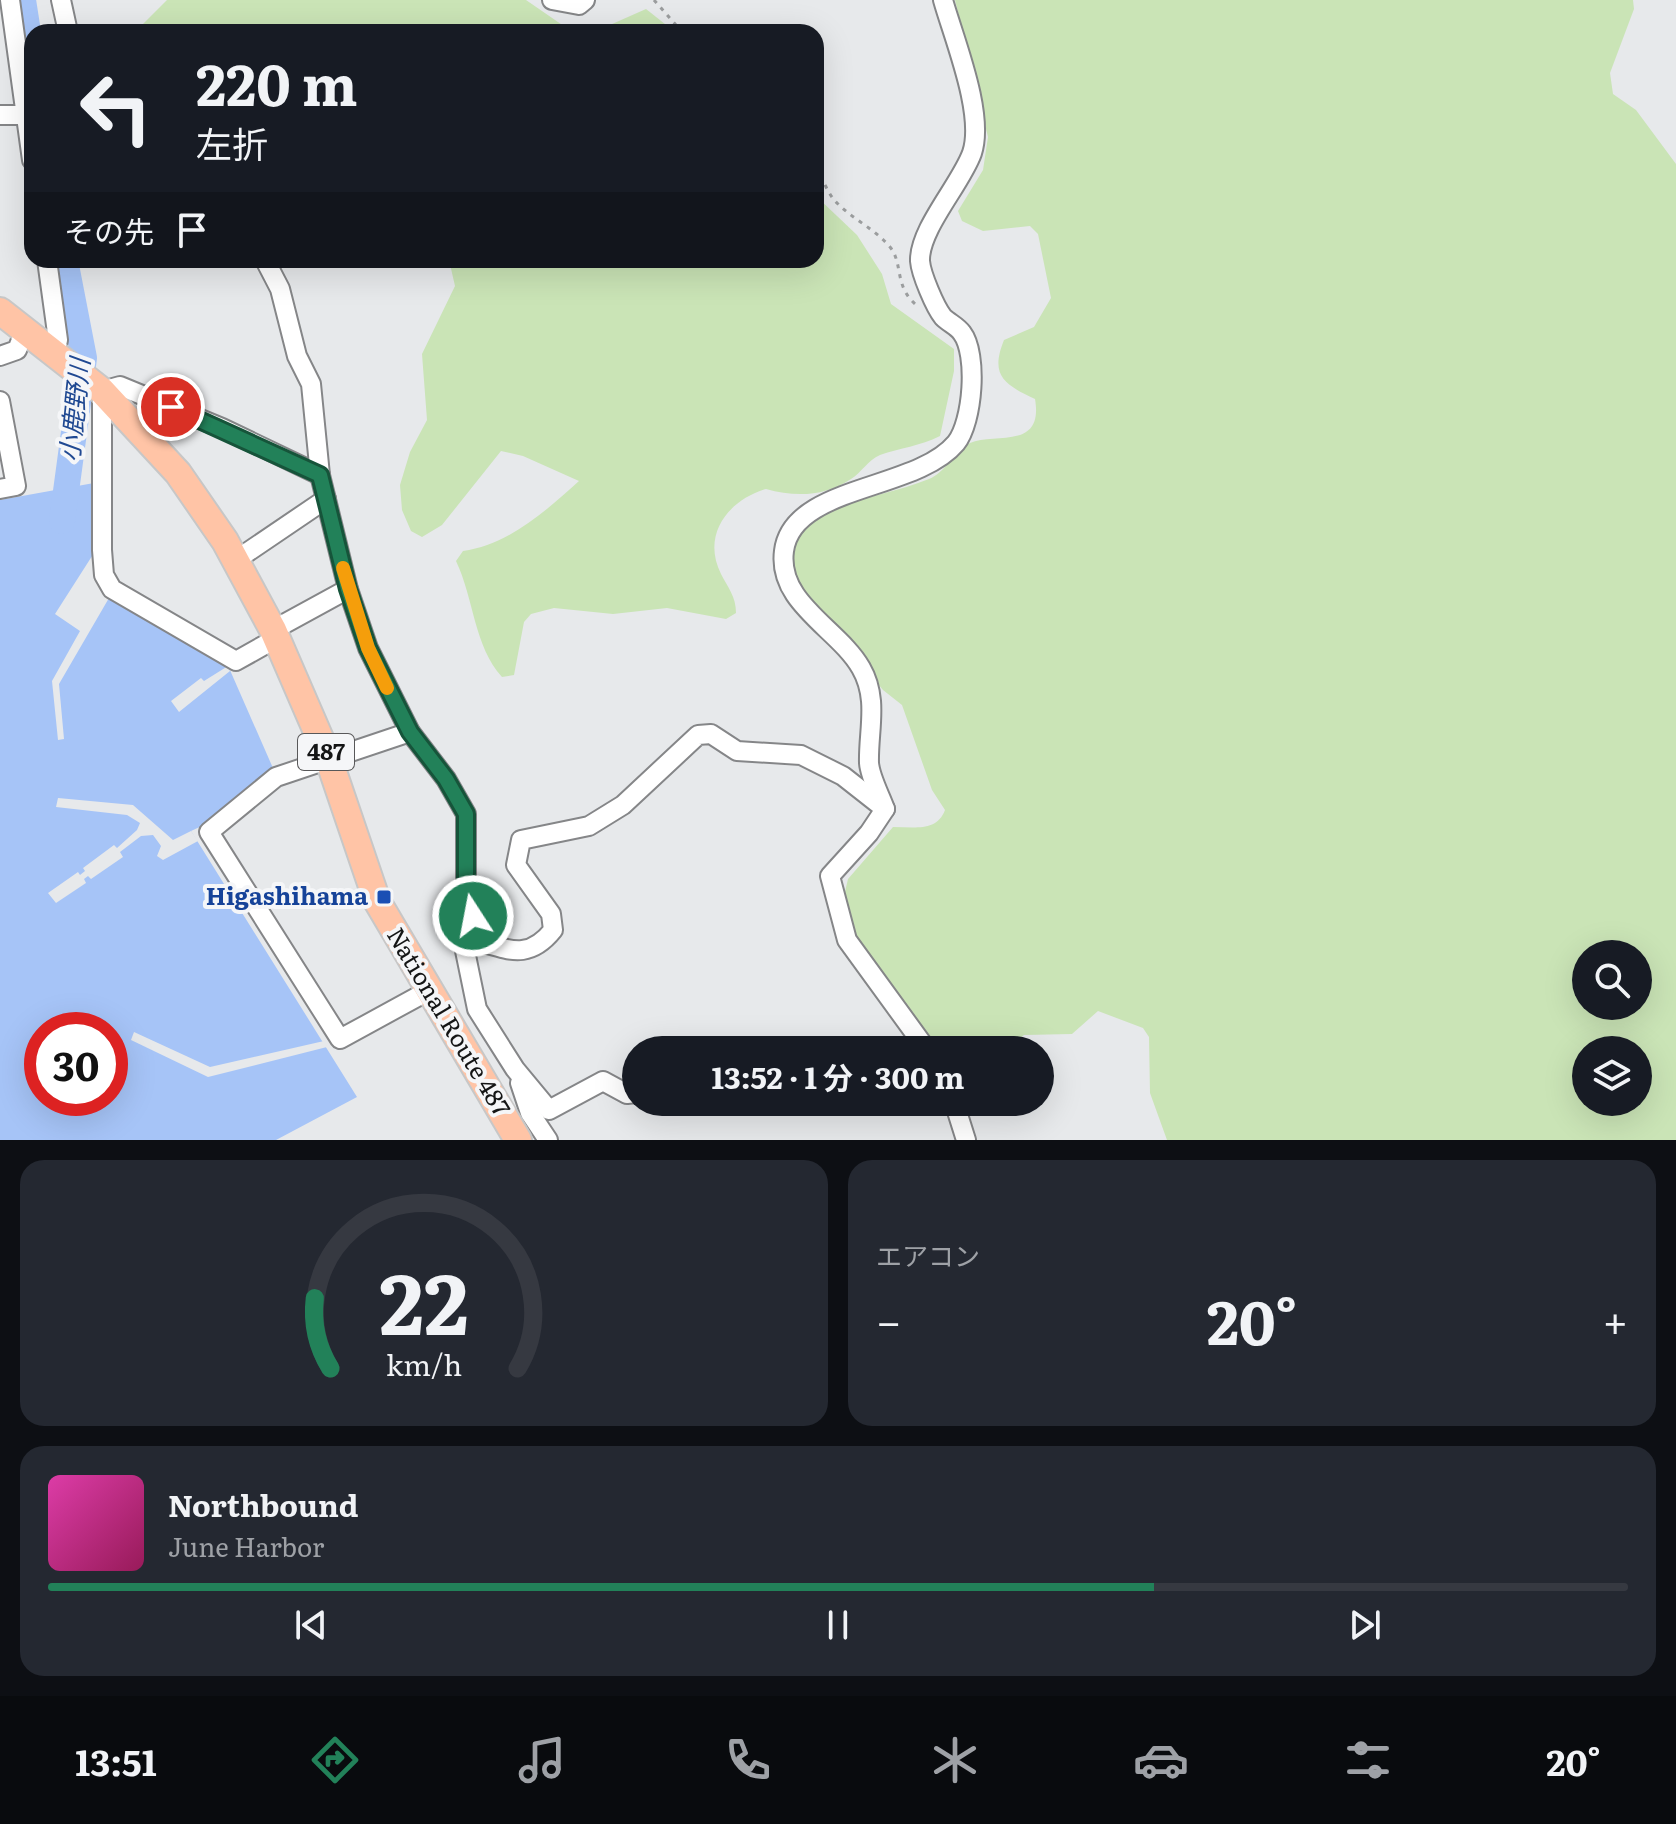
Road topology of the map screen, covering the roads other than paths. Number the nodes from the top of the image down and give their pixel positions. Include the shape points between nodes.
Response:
1 (10, 0) edge
2 (61, 0) edge
3 (552, 0) edge
4 (585, 0) edge
5 (943, 0) edge
6 (66, 24) edge
7 (24, 107) edge
8 (0, 115) edge
9 (24, 115) edge
10 (48, 268) edge
11 (269, 268) edge
12 (0, 311) edge
13 (25, 330) junction
14 (0, 356) edge
15 (58, 356) junction
16 (99, 389) junction
17 (0, 401) edge
18 (320, 475) junction
19 (0, 489) edge
20 (326, 499) junction
21 (236, 560) junction
22 (348, 589) junction
23 (275, 634) junction
24 (410, 732) junction
25 (328, 757) junction
26 (885, 809) junction
27 (463, 941) junction
28 (428, 991) junction
29 (917, 1036) edge
30 (515, 1069) junction
31 (622, 1091) edge
32 (958, 1116) edge
33 (518, 1140) edge
34 (548, 1140) edge
35 (966, 1140) edge

1 - 7 street
2 - 6 street
3 - 4 street via 579,5
5 - 26 street via 977,128 960,178 924,240 920,262 942,315 963,334 971,372 968,422 957,442 917,472 814,508 794,527 784,549 794,595 863,670 873,706 869,765
8 - 9 street
10 - 15 street
11 - 18 street via 311,384
12 - 13 highway, National Route 487 / 487
13 - 14 street via 17,350
13 - 15 highway, National Route 487 / 487
15 - 16 highway, National Route 487 / 487
16 - 18 street via 120,386
16 - 21 highway, National Route 487 / 487 via 178,473
16 - 23 street via 102,550 104,575 112,589 236,661
17 - 19 street via 16,486
18 - 20 street
20 - 21 street
20 - 22 street
21 - 23 highway, National Route 487 / 487
22 - 23 street
22 - 24 street via 368,648
23 - 25 highway, National Route 487 / 487
24 - 25 street
24 - 27 street via 466,814 466,893 478,923
25 - 28 highway, National Route 487 / 487 via 377,901
25 - 28 street via 276,777 209,832 340,1039
26 - 27 street via 843,776 801,755 737,751 711,734 698,735 623,805 589,826 521,840 516,865 551,914 553,930 546,939 510,953
26 - 29 street via 830,876 847,940
27 - 30 street via 477,1009
28 - 33 highway, National Route 487 / 487
30 - 31 street via 549,1110 603,1081
30 - 34 street via 530,1113
32 - 35 street

